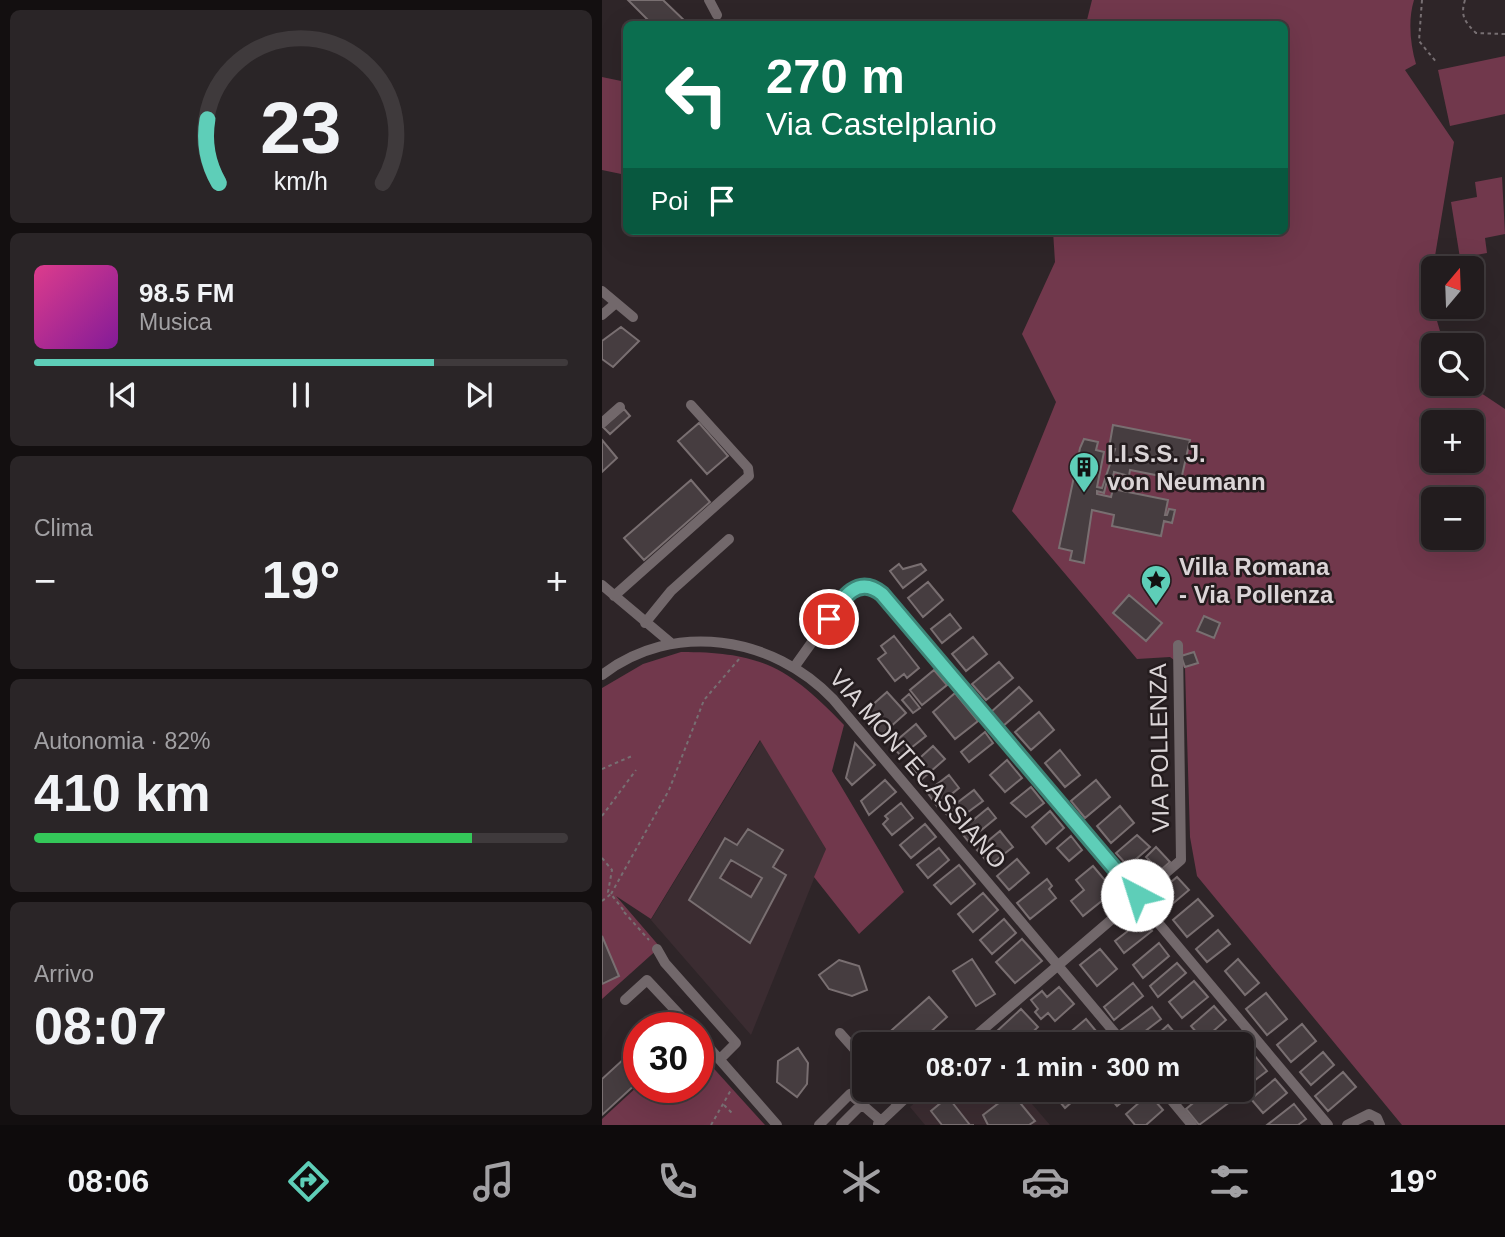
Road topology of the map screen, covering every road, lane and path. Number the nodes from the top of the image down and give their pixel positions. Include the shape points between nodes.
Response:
1 (709, 0) edge
2 (1422, 0) edge
3 (1465, 0) edge
4 (717, 15) dead end
5 (1505, 34) edge
6 (1437, 63) dead end
7 (602, 291) edge
8 (616, 303) junction
9 (602, 315) edge
10 (633, 317) dead end
11 (691, 405) dead end
12 (620, 407) dead end
13 (602, 422) edge
14 (729, 539) dead end
15 (602, 585) edge
16 (614, 596) junction
17 (645, 623) junction
18 (671, 643) junction
19 (1178, 645) dead end
20 (743, 654) dead end
21 (794, 666) junction
22 (602, 675) edge
23 (632, 756) dead end
24 (602, 769) edge
25 (636, 769) dead end
26 (602, 816) edge
27 (602, 858) edge
28 (611, 894) junction
29 (1137, 895) junction
30 (602, 901) edge
31 (657, 949) joint
32 (665, 963) junction
33 (1057, 963) junction
34 (647, 980) junction
35 (625, 1000) dead end
36 (677, 1012) edge
37 (980, 1032) edge
38 (1114, 1032) edge
39 (840, 1033) dead end
40 (852, 1051) edge
41 (714, 1052) edge
42 (720, 1059) junction
43 (733, 1086) dead end
44 (895, 1102) edge
45 (901, 1102) edge
46 (1173, 1102) edge
47 (723, 1104) junction
48 (862, 1104) junction
49 (898, 1105) junction
50 (733, 1114) dead end
51 (879, 1123) edge
52 (711, 1125) edge
53 (777, 1125) edge
54 (819, 1125) edge
55 (841, 1125) edge
56 (1192, 1125) edge
57 (1328, 1125) edge
58 (1347, 1125) edge
59 (1380, 1125) edge

1 - 4 street
2 - 6 path via 1419,41
3 - 5 path via 1461,12 1476,33
7 - 8 street
8 - 9 street
8 - 10 street
11 - 16 street via 748,468 749,476
12 - 13 street
14 - 17 street via 671,591
15 - 16 street
16 - 17 street
17 - 18 street
18 - 21 street, VIA MONTECASSIANO via 743,645
18 - 22 street, VIA MONTECASSIANO via 633,654
19 - 29 street, VIA POLLENZA via 1181,860
20 - 28 path via 704,700 669,790
21 - 29 street via 847,593 862,586 878,590
21 - 33 street, VIA MONTECASSIANO via 833,699
23 - 24 path
25 - 26 path
27 - 28 path via 612,870
28 - 30 path
28 - 31 path
29 - 33 street, VIA POLLENZA
29 - 57 street
31 - 32 street
32 - 34 street
32 - 42 street via 736,1043
33 - 37 street, VIA POLLENZA
33 - 38 street, VIA MONTECASSIANO
34 - 35 street
34 - 36 street
39 - 40 street
41 - 42 street
42 - 53 street
43 - 47 path
44 - 49 street
45 - 49 street
46 - 56 street
47 - 50 path
47 - 52 path
48 - 51 street
48 - 54 street via 850,1094
48 - 55 street
49 - 51 street
58 - 59 street via 1369,1114

